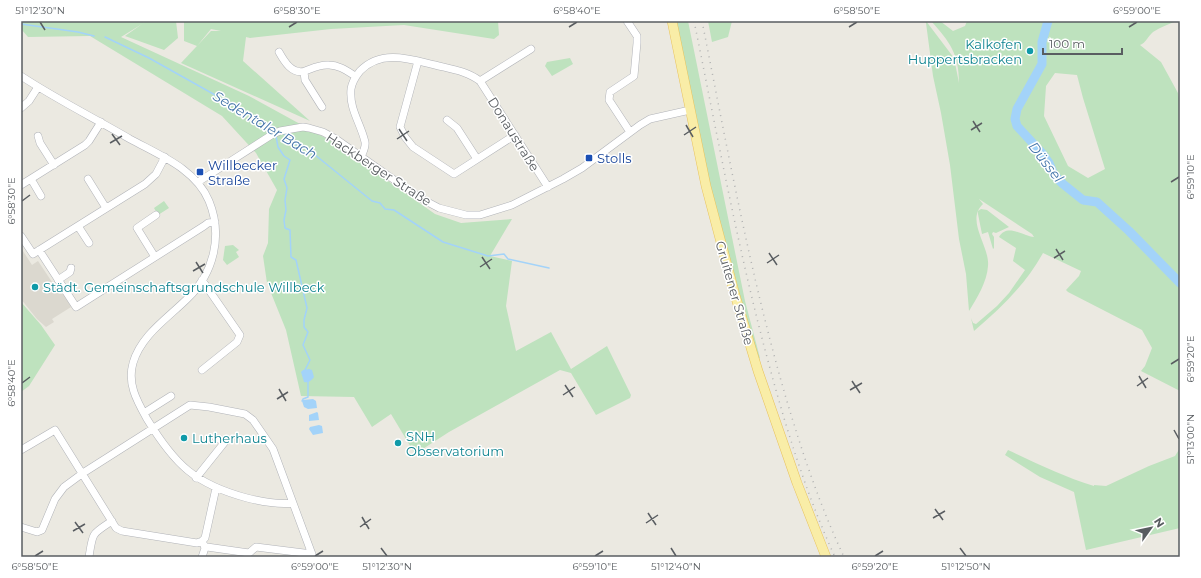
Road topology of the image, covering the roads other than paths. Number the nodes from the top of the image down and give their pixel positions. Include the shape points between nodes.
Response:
1 (628, 21) edge
2 (672, 21) edge
3 (531, 49) dead end
4 (278, 52) dead end
5 (418, 61) junction
6 (304, 72) junction
7 (21, 76) edge
8 (355, 76) junction
9 (480, 81) junction
10 (38, 87) junction
11 (322, 107) dead end
12 (21, 108) edge
13 (690, 110) junction
14 (447, 120) dead end
15 (101, 122) junction
16 (630, 132) junction
17 (515, 135) junction
18 (38, 136) dead end
19 (165, 157) junction
20 (361, 157) junction
21 (477, 159) junction
22 (54, 165) junction
23 (31, 179) junction
24 (88, 179) dead end
25 (198, 182) junction
26 (21, 184) edge
27 (548, 187) junction
28 (41, 196) dead end
29 (106, 208) junction
30 (156, 216) dead end
31 (215, 222) junction
32 (78, 226) junction
33 (21, 236) edge
34 (89, 243) dead end
35 (39, 250) junction
36 (155, 257) junction
37 (71, 268) dead end
38 (58, 280) junction
39 (202, 280) junction
40 (202, 370) dead end
41 (170, 396) dead end
42 (144, 413) junction
43 (153, 428) junction
44 (216, 438) dead end
45 (21, 450) edge
46 (83, 473) junction
47 (196, 478) junction
48 (216, 488) junction
49 (293, 503) junction
50 (112, 521) junction
51 (21, 527) edge
52 (203, 544) junction
53 (312, 556) edge
54 (89, 557) edge
55 (202, 557) edge
56 (826, 557) edge

1 - 16 street via 637,36 634,76 610,92 609,100
2 - 13 main road, Gruitener Straße
3 - 9 street
4 - 6 street via 286,65 293,70
5 - 8 street, Donaustraße via 391,57 376,59
5 - 9 street, Donaustraße via 467,72
5 - 21 street via 400,127 405,137 413,147 454,174
6 - 8 street via 312,67 330,64
6 - 11 street via 305,80
7 - 10 street
8 - 20 street via 351,88 351,101 365,143
9 - 17 street, Donaustraße
10 - 12 street
10 - 15 street
13 - 16 street, Hackberger Straße via 650,119
13 - 56 main road, Gruitener Straße via 706,186 737,302 797,483
14 - 21 street via 456,128
15 - 19 street
15 - 22 street via 85,145
16 - 27 street, Hackberger Straße via 582,168
17 - 21 street
17 - 27 street, Donaustraße
18 - 22 street
19 - 25 street
19 - 29 street via 151,179
20 - 25 street, Hackberger Straße via 323,132 303,127 288,129 273,134
20 - 27 street, Hackberger Straße via 420,198 439,208 466,215 480,215 499,210
22 - 23 street
23 - 26 street
23 - 28 street
24 - 29 street
25 - 31 street via 209,199
29 - 32 street
30 - 36 street via 137,228
31 - 36 street via 208,223
31 - 39 street via 215,250 210,267
32 - 34 street
32 - 35 street
33 - 35 street via 33,254
35 - 38 street
36 - 38 street via 76,307
37 - 38 street via 70,272
39 - 40 street via 240,335 237,342
39 - 42 street via 189,297 156,326 136,353 131,381 135,397
41 - 42 street
42 - 43 street
43 - 46 street
43 - 47 street via 178,463
43 - 49 street via 190,405 245,414 253,420 273,449
44 - 47 street via 224,443
45 - 46 street via 55,430
46 - 50 street
46 - 51 street via 64,487 55,499 42,530 37,532
47 - 48 street
48 - 49 street via 266,502
48 - 52 street
49 - 53 street
50 - 52 street via 116,528 122,531
50 - 54 street via 93,535
52 - 53 street via 207,547 250,553 256,547
52 - 55 street

